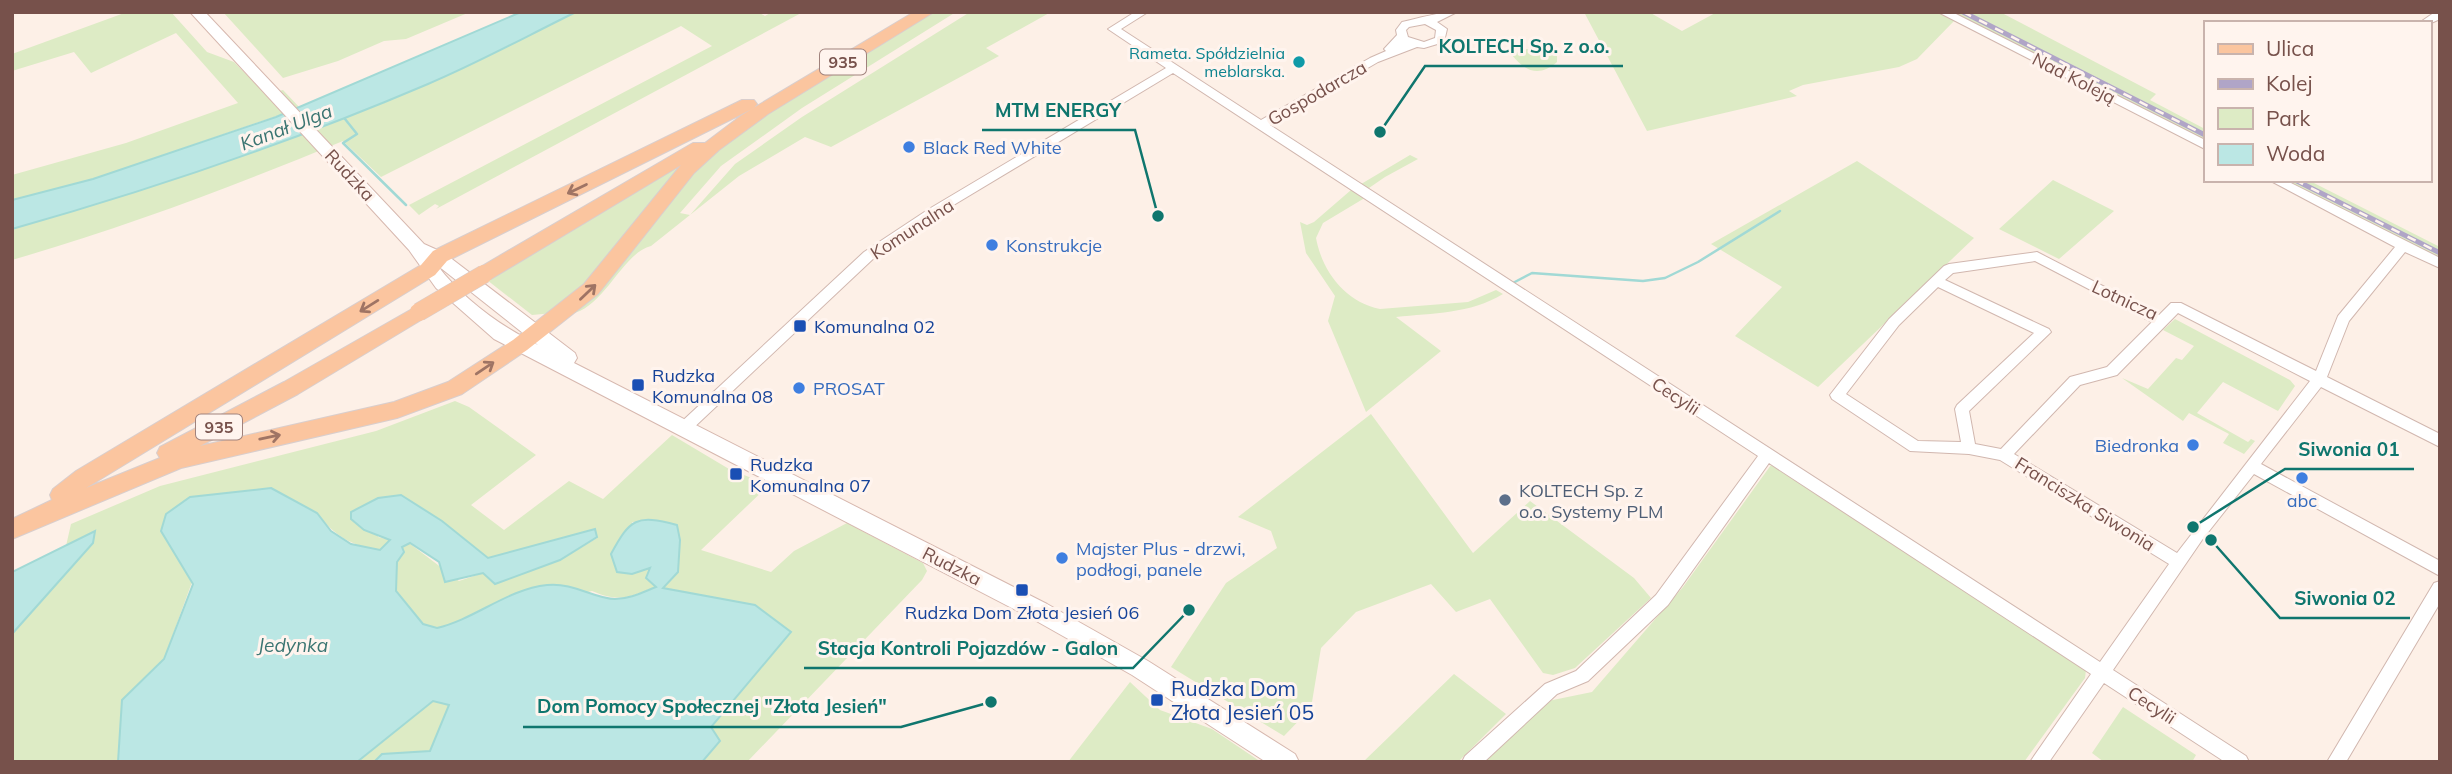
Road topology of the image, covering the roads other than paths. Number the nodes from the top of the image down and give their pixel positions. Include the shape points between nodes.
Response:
1 (197, 12) edge
2 (904, 12) edge
3 (926, 12) edge
4 (1143, 12) edge
5 (1454, 12) edge
6 (1943, 12) edge
7 (1427, 21) junction
8 (1441, 27) junction
9 (1402, 36) junction
10 (1414, 44) junction
11 (1374, 61) junction
12 (1172, 69) junction
13 (755, 108) junction
14 (1260, 126) junction
15 (2204, 144) edge
16 (2278, 182) edge
17 (2403, 246) junction
18 (433, 264) junction
19 (2440, 264) edge
20 (1936, 281) junction
21 (418, 309) junction
22 (2160, 321) junction
23 (527, 340) junction
24 (2320, 378) junction
25 (1837, 395) joint
26 (683, 429) junction
27 (2440, 441) edge
28 (1969, 448) junction
29 (2004, 454) junction
30 (1768, 455) junction
31 (2252, 466) junction
32 (61, 495) junction
33 (44, 514) junction
34 (12, 517) edge
35 (12, 530) edge
36 (2179, 562) junction
37 (2440, 569) edge
38 (2440, 588) edge
39 (2102, 673) junction
40 (1287, 762) edge
41 (1471, 762) edge
42 (2039, 762) edge
43 (2240, 762) edge
44 (2336, 762) edge

1 - 18 street, Rudzka
2 - 13 main road, 935
3 - 13 main road, 935
4 - 12 street, Cecylii via 1113,29
5 - 7 street, Gospodarcza
5 - 8 street, Gospodarcza
6 - 15 street, Nad Koleją
7 - 8 street
7 - 9 street, Gospodarcza via 1406,24
8 - 10 street, Gospodarcza via 1444,35 1438,42
9 - 10 street
9 - 11 street, Gospodarcza
10 - 11 street, Gospodarcza
11 - 14 street, Gospodarcza
12 - 14 street, Cecylii
12 - 26 street, Komunalna via 869,255
13 -> 18 main road
13 - 21 main road, 935, bridge
23 -> 13 main road via 592,289 688,169
14 - 30 street, Cecylii
16 - 17 street
17 - 19 street
17 - 24 street via 2343,319
18 - 23 street, Rudzka via 477,317
18 -> 32 main road
20 - 22 street, Lotnicza via 1949,270 2037,256
20 - 25 street, Lotnicza via 1894,322
20 - 28 street via 2044,332 1962,409
21 - 32 main road, 935
21 - 33 main road, 935 via 217,428
22 - 24 street, Lotnicza via 2176,306
22 - 29 street via 2112,371 2075,381
23 - 26 street, Rudzka
33 -> 23 main road via 177,460 428,400 455,388
24 - 27 street, Lotnicza
24 - 31 street
25 - 28 street, Franciszka Siwonia via 1915,447
26 - 40 street, Rudzka via 1039,611 1140,667
28 - 29 street, Franciszka Siwonia
29 - 36 street, Franciszka Siwonia
30 - 39 street, Cecylii
30 - 41 street via 1662,600 1582,676 1551,689
31 - 36 street
31 - 37 street
32 - 34 main road, 935
33 - 35 main road, 935
36 - 39 street
38 - 44 street
39 - 42 street
39 - 43 street, Cecylii

